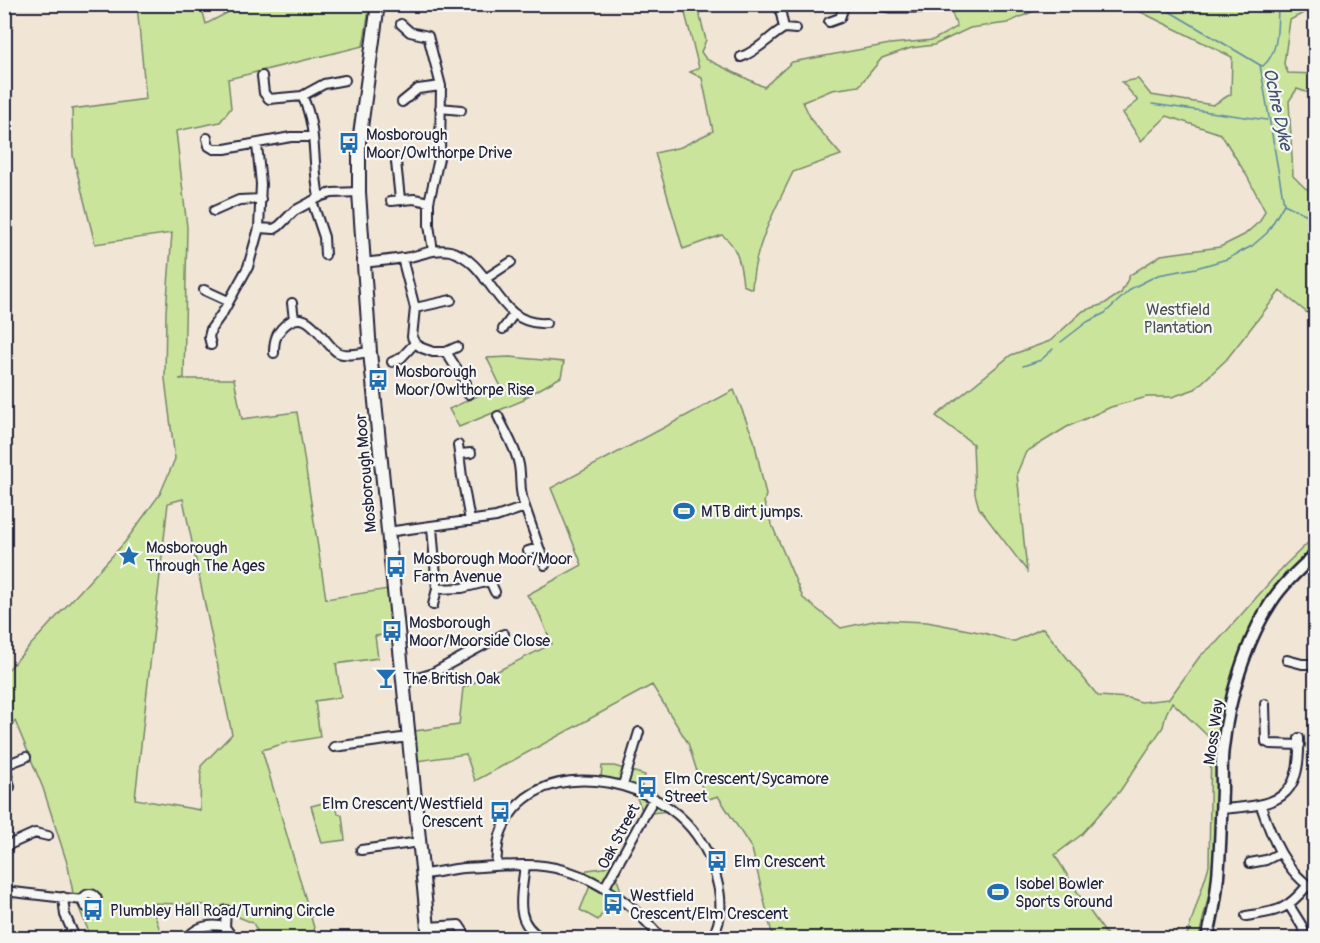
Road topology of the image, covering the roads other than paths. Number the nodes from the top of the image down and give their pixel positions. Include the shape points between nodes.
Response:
1 (378, 4) edge
2 (778, 4) edge
3 (845, 4) edge
4 (868, 4) edge
5 (933, 8) dead end
6 (830, 22) dead end
7 (401, 24) dead end
8 (784, 28) junction
9 (796, 29) dead end
10 (741, 57) dead end
11 (262, 76) dead end
12 (345, 80) dead end
13 (441, 86) junction
14 (302, 96) junction
15 (402, 102) dead end
16 (440, 108) junction
17 (461, 110) dead end
18 (1316, 122) edge
19 (1316, 132) edge
20 (313, 137) junction
21 (207, 138) dead end
22 (257, 144) junction
23 (396, 162) dead end
24 (359, 192) junction
25 (261, 199) junction
26 (315, 199) junction
27 (400, 199) junction
28 (391, 201) dead end
29 (429, 202) junction
30 (214, 211) dead end
31 (259, 228) junction
32 (433, 251) junction
33 (325, 255) dead end
34 (402, 258) junction
35 (511, 262) dead end
36 (363, 263) junction
37 (485, 279) junction
38 (204, 290) dead end
39 (451, 300) dead end
40 (228, 301) junction
41 (292, 303) dead end
42 (415, 308) junction
43 (514, 314) junction
44 (294, 319) junction
45 (546, 323) dead end
46 (503, 329) dead end
47 (415, 343) junction
48 (211, 345) dead end
49 (457, 347) dead end
50 (370, 352) junction
51 (446, 352) junction
52 (274, 353) dead end
53 (392, 362) dead end
54 (468, 394) dead end
55 (498, 416) dead end
56 (458, 445) dead end
57 (471, 453) dead end
58 (460, 454) junction
59 (525, 507) junction
60 (470, 521) junction
61 (432, 527) junction
62 (387, 532) junction
63 (538, 548) junction
64 (528, 551) dead end
65 (1316, 554) edge
66 (545, 565) dead end
67 (437, 589) junction
68 (495, 592) dead end
69 (433, 605) dead end
70 (504, 634) dead end
71 (1287, 660) dead end
72 (1316, 664) edge
73 (403, 678) junction
74 (1265, 704) dead end
75 (639, 732) dead end
76 (409, 737) junction
77 (334, 747) dead end
78 (26, 757) dead end
79 (623, 785) junction
80 (4, 789) edge
81 (654, 798) junction
82 (1261, 806) junction
83 (1221, 809) junction
84 (48, 836) dead end
85 (420, 842) junction
86 (4, 847) edge
87 (361, 850) dead end
88 (1280, 853) junction
89 (1250, 863) dead end
90 (525, 864) junction
91 (496, 866) junction
92 (423, 874) junction
93 (1307, 886) junction
94 (605, 887) junction
95 (4, 891) edge
96 (1316, 891) edge
97 (63, 897) junction
98 (83, 900) dead end
99 (1289, 905) junction
100 (226, 910) dead end
101 (1246, 916) dead end
102 (225, 927) junction
103 (463, 931) dead end
104 (73, 933) dead end
105 (192, 933) dead end
106 (428, 933) edge
107 (233, 939) edge
108 (542, 939) edge
109 (661, 939) edge
110 (712, 939) edge
111 (1207, 939) edge
112 (1306, 939) edge

1 - 24 main road, Mosborough Moor via 359,142
2 - 8 street
3 - 6 street via 840,18
4 - 5 street via 882,8
7 - 13 street via 410,32 428,36
8 - 9 street
8 - 10 street
11 - 14 street via 267,99
12 - 14 street via 324,84
13 - 15 street via 418,89
13 - 16 street
14 - 20 street
16 - 17 street
16 - 29 street via 440,154
18 - 19 street
20 - 22 street
20 - 26 street
21 - 22 street via 214,149
22 - 25 street
23 - 27 street
24 - 26 street
24 - 36 main road, Mosborough Moor
25 - 30 street via 239,200
25 - 31 street
26 - 31 street via 279,226
26 - 33 street
27 - 28 street
27 - 29 street
29 - 32 street
31 - 40 street via 248,267
32 - 34 street
32 - 37 street via 459,254
34 - 36 street
34 - 42 street
35 - 37 street
36 - 50 main road, Mosborough Moor
37 - 43 street
38 - 40 street
39 - 42 street
40 - 48 street via 212,329
41 - 44 street
42 - 47 street
43 - 45 street
43 - 46 street
44 - 50 street via 316,327 337,352
44 - 52 street via 277,334
47 - 51 street via 433,352
47 - 53 street
49 - 51 street
50 - 62 main road, Mosborough Moor
51 - 54 street via 466,383
55 - 59 street via 517,457 519,492
56 - 58 street
57 - 58 street
58 - 60 street
59 - 60 street
59 - 63 street
60 - 61 street
61 - 62 street
61 - 67 street
62 - 73 main road, Mosborough Moor
63 - 64 street
63 - 66 street
65 - 83 street, Moss Way via 1272,601 1237,679 1223,748
67 - 68 street via 490,581
67 - 69 street
70 - 73 street via 431,674
71 - 72 street
73 - 76 main road, Mosborough Moor
74 - 82 street via 1266,742 1300,741 1298,770 1290,789
75 - 79 street
76 - 77 street
76 - 85 main road, Mosborough Moor
78 - 80 street via 8,764 10,787
79 - 81 street
79 - 91 street via 574,781 543,788 525,798 511,812 501,831
81 - 94 street, Oak Street
81 - 110 street via 688,825 713,865 721,903
82 - 83 street
82 - 88 street
83 - 111 street, Moss Way via 1220,868
84 - 86 street via 34,833
85 - 87 street
85 - 92 main road, Mosborough Moor
88 - 89 street
88 - 93 street
90 - 91 street
90 - 94 street via 564,870
90 - 108 street via 520,910 527,928
91 - 92 street
92 - 106 main road, Mosborough Moor
93 - 96 street
93 - 99 street
94 - 109 street via 638,912
95 - 97 street
97 - 98 street
97 - 104 street
99 - 101 street
99 - 112 street
100 - 102 street
102 - 105 street via 205,926
102 - 107 street
103 - 106 street via 459,925

